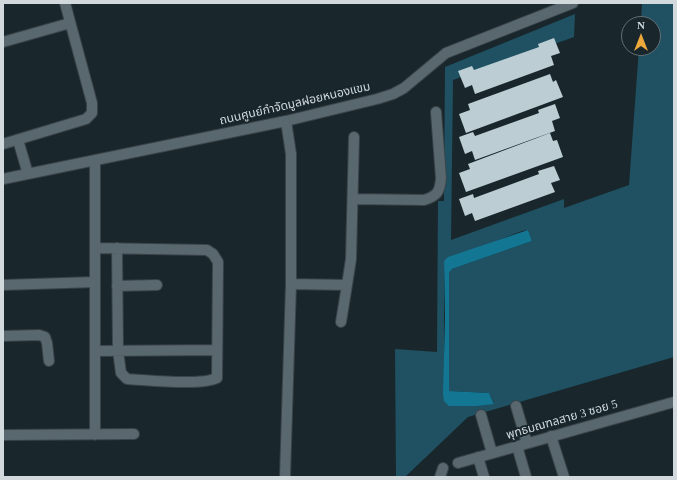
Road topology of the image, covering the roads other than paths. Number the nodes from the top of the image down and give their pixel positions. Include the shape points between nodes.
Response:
1 (65, 3) edge
2 (573, 3) edge
3 (70, 22) junction
4 (3, 42) edge
5 (436, 112) dead end
6 (286, 121) junction
7 (354, 137) dead end
8 (18, 140) junction
9 (3, 144) edge
10 (95, 161) junction
11 (28, 174) junction
12 (3, 179) edge
13 (352, 199) junction
14 (95, 248) junction
15 (117, 248) junction
16 (95, 282) junction
17 (291, 284) junction
18 (3, 285) edge
19 (157, 285) dead end
20 (347, 285) junction
21 (118, 286) junction
22 (341, 322) dead end
23 (3, 336) edge
24 (217, 350) junction
25 (96, 351) junction
26 (118, 351) junction
27 (49, 361) dead end
28 (674, 402) edge
29 (516, 406) dead end
30 (482, 416) dead end
31 (134, 434) dead end
32 (3, 435) edge
33 (95, 435) junction
34 (552, 436) junction
35 (527, 443) junction
36 (517, 446) junction
37 (492, 453) junction
38 (478, 457) junction
39 (458, 463) dead end
40 (285, 477) edge
41 (484, 477) edge
42 (526, 477) edge
43 (564, 477) edge

1 - 3 street
2 - 6 street, ถนนศูนย์กำจัดมูลฝอยหนองแขม via 446,53 393,94
3 - 4 street
3 - 8 street via 92,103 92,113 86,119
5 - 13 street via 441,178 437,194 424,200
6 - 10 street, ถนนศูนย์กำจัดมูลฝอยหนองแขม
6 - 17 street via 291,154
7 - 13 street
8 - 9 street
8 - 11 street
10 - 11 street, ถนนศูนย์กำจัดมูลฝอยหนองแขม
10 - 14 street
11 - 12 street, ถนนศูนย์กำจัดมูลฝอยหนองแขม
13 - 20 street via 351,259
14 - 15 street
14 - 16 street
15 - 21 street
15 - 24 street via 207,250 213,254 218,262
16 - 18 street
16 - 25 street
17 - 20 street
17 - 40 street
19 - 21 street
20 - 22 street
21 - 26 street
23 - 27 street via 45,337
24 - 26 street
24 - 26 street via 217,378 198,382 127,379 121,373
25 - 26 street
25 - 33 street
28 - 34 street, พุทธมณฑลสาย 3 ซอย 5
29 - 35 street
30 - 37 street
31 - 33 street
32 - 33 street
34 - 35 street, พุทธมณฑลสาย 3 ซอย 5
34 - 43 street
35 - 36 street, พุทธมณฑลสาย 3 ซอย 5
36 - 37 street, พุทธมณฑลสาย 3 ซอย 5
36 - 42 street
37 - 38 street, พุทธมณฑลสาย 3 ซอย 5
38 - 39 street, พุทธมณฑลสาย 3 ซอย 5
38 - 41 street

